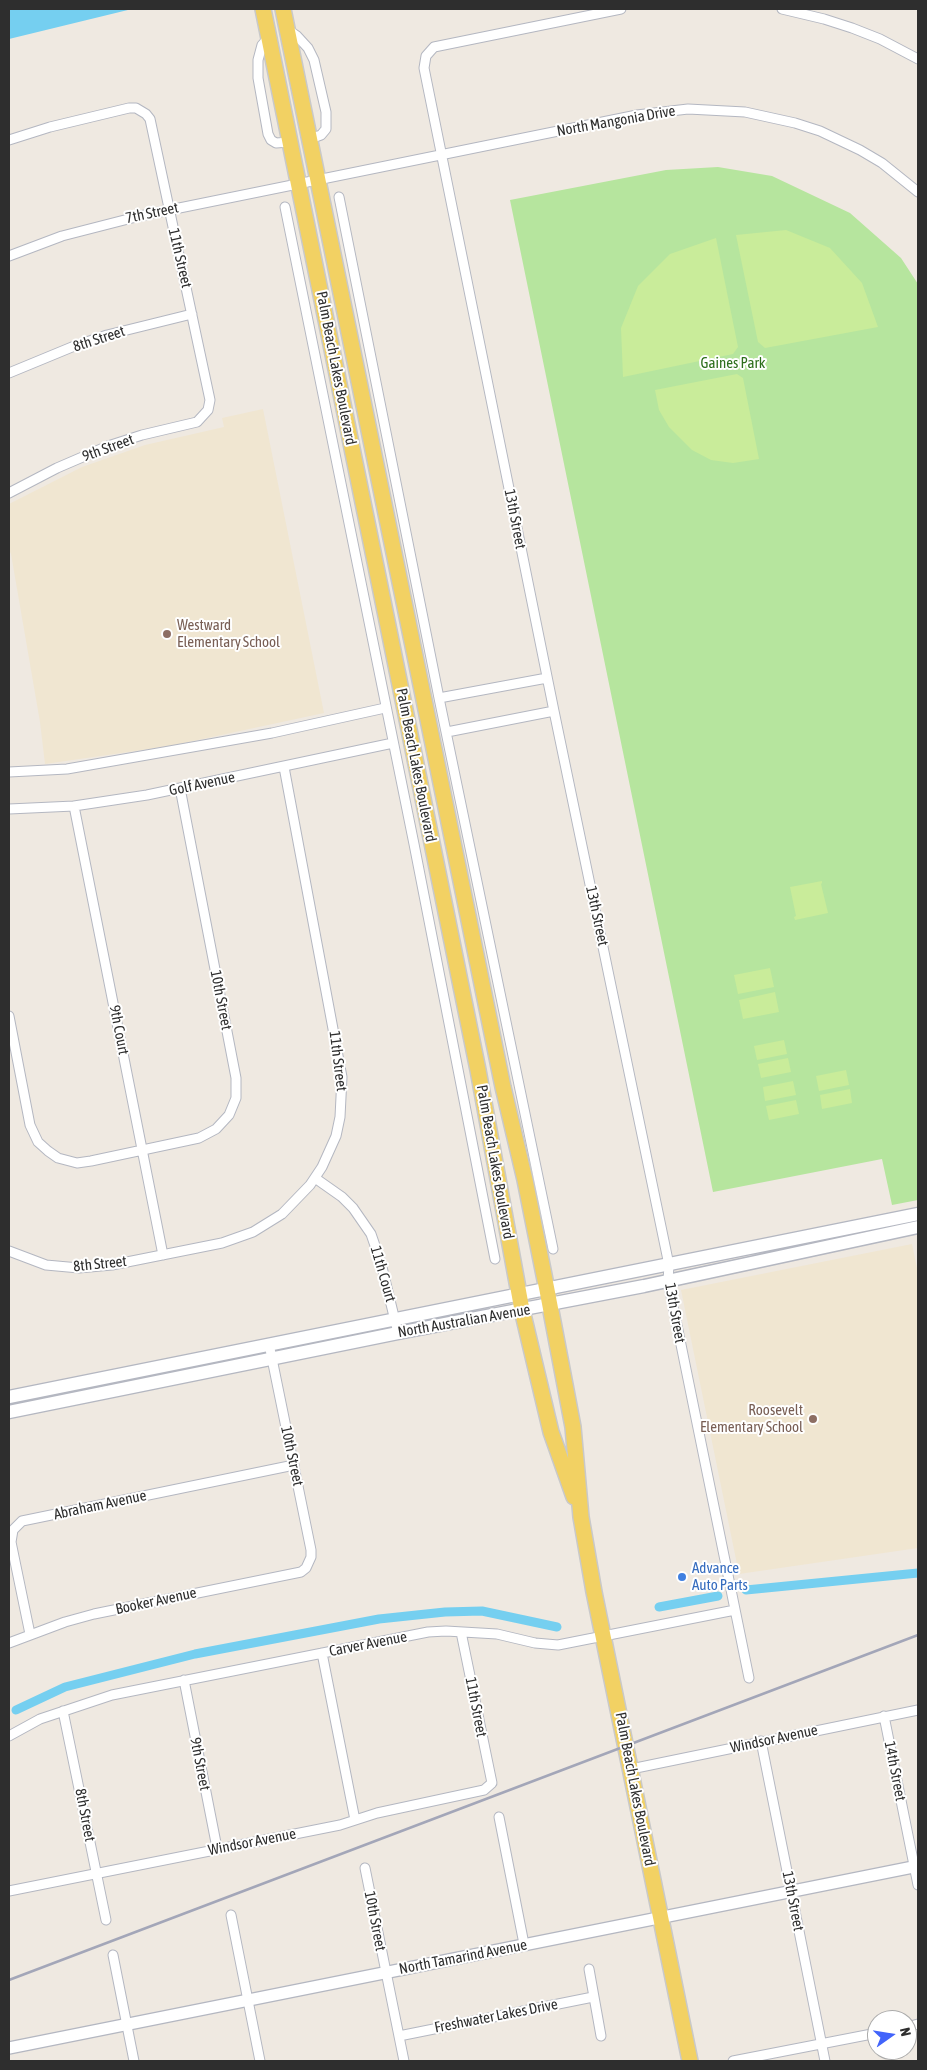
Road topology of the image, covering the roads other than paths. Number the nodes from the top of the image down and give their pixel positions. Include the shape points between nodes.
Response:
1 (263, 9) edge
2 (283, 9) edge
3 (620, 9) edge
4 (782, 9) edge
5 (287, 29) junction
6 (918, 59) edge
7 (310, 138) junction
8 (9, 140) edge
9 (442, 154) junction
10 (318, 179) junction
11 (298, 183) junction
12 (918, 192) edge
13 (339, 197) dead end
14 (284, 207) dead end
15 (169, 210) junction
16 (9, 256) edge
17 (357, 285) junction
18 (341, 289) junction
19 (321, 293) junction
20 (303, 297) junction
21 (192, 314) junction
22 (9, 373) edge
23 (208, 410) joint
24 (374, 447) junction
25 (353, 453) junction
26 (9, 493) edge
27 (547, 678) junction
28 (440, 698) junction
29 (385, 708) junction
30 (554, 711) junction
31 (447, 732) junction
32 (393, 744) junction
33 (284, 767) junction
34 (9, 772) edge
35 (180, 788) junction
36 (74, 806) junction
37 (9, 809) edge
38 (468, 834) junction
39 (452, 838) junction
40 (431, 841) junction
41 (414, 844) junction
42 (486, 1004) junction
43 (466, 1009) junction
44 (9, 1016) edge
45 (478, 1070) junction
46 (460, 1074) junction
47 (143, 1151) junction
48 (315, 1178) junction
49 (532, 1178) junction
50 (918, 1220) edge
51 (553, 1249) dead end
52 (9, 1251) edge
53 (164, 1255) junction
54 (495, 1259) dead end
55 (669, 1265) junction
56 (668, 1281) junction
57 (549, 1297) junction
58 (521, 1303) junction
59 (395, 1319) junction
60 (398, 1333) junction
61 (269, 1344) junction
62 (272, 1359) junction
63 (9, 1397) edge
64 (9, 1412) edge
65 (294, 1465) junction
66 (581, 1517) junction
67 (306, 1568) joint
68 (735, 1610) junction
69 (461, 1632) junction
70 (30, 1634) junction
71 (604, 1636) junction
72 (9, 1643) edge
73 (322, 1653) junction
74 (749, 1678) dead end
75 (184, 1680) junction
76 (918, 1710) edge
77 (64, 1711) junction
78 (884, 1716) junction
79 (9, 1736) edge
80 (761, 1741) junction
81 (631, 1769) junction
82 (492, 1783) joint
83 (499, 1817) dead end
84 (355, 1820) junction
85 (217, 1848) junction
86 (916, 1866) edge
87 (365, 1868) dead end
88 (96, 1874) junction
89 (918, 1885) edge
90 (9, 1891) edge
91 (791, 1891) junction
92 (231, 1915) dead end
93 (661, 1917) junction
94 (106, 1920) dead end
95 (524, 1944) junction
96 (113, 1955) dead end
97 (589, 1969) dead end
98 (386, 1972) junction
99 (593, 1997) junction
100 (248, 2000) junction
101 (126, 2024) junction
102 (867, 2035) edge
103 (399, 2036) junction
104 (601, 2036) dead end
105 (822, 2044) junction
106 (9, 2048) edge
107 (134, 2061) edge
108 (260, 2061) edge
109 (404, 2061) edge
110 (690, 2061) edge
111 (733, 2061) edge
112 (825, 2061) edge

1 - 11 main road, Palm Beach Lakes Boulevard
2 - 5 main road, Palm Beach Lakes Boulevard
3 - 9 street, 13th Street via 430,50 424,68
4 - 6 street via 852,28
5 - 7 main road, Palm Beach Lakes Boulevard
5 - 7 street via 297,36 314,60 326,112 326,129 321,135
7 - 10 main road, Palm Beach Lakes Boulevard
8 - 15 street, 11th Street via 92,116 129,108 141,110 150,119
9 - 10 street, North Mangonia Drive
9 - 12 street, North Mangonia Drive via 663,111 722,110 771,116 820,131 882,163
9 - 27 street, 13th Street
10 - 11 street, North Mangonia Drive
10 - 18 main road, Palm Beach Lakes Boulevard
11 - 15 street, 7th Street
11 - 19 main road, Palm Beach Lakes Boulevard
13 - 17 street
14 - 20 street
15 - 16 street, 7th Street via 62,236
15 - 21 street, 11th Street
17 - 18 street
17 - 28 street
18 - 24 main road, Palm Beach Lakes Boulevard
19 - 20 street
19 - 25 main road, Palm Beach Lakes Boulevard
20 - 29 street
21 - 22 street, 8th Street via 107,335
21 - 23 street, 11th Street via 210,400
23 - 26 street, 9th Street via 197,422 142,435 102,449
24 - 25 main road
24 - 39 main road, Palm Beach Lakes Boulevard
25 - 40 main road, Palm Beach Lakes Boulevard
27 - 28 street
27 - 30 street, 13th Street
28 - 31 street
29 - 32 street
29 - 34 street via 76,767
30 - 31 street
30 - 55 street, 13th Street
31 - 38 street
32 - 33 street, Golf Avenue
32 - 41 street
33 - 35 street, Golf Avenue
33 - 48 street, 11th Street via 342,1077 336,1136
35 - 36 street, Golf Avenue
35 - 47 street, 10th Street via 237,1092 229,1115 211,1133
36 - 37 street, Golf Avenue
36 - 47 street, 9th Court
38 - 39 street
38 - 49 street
39 - 42 main road, Palm Beach Lakes Boulevard
40 - 41 street
40 - 43 main road, Palm Beach Lakes Boulevard
41 - 46 street
42 - 43 main road
42 - 49 main road, Palm Beach Lakes Boulevard via 503,1087
43 - 45 main road, Palm Beach Lakes Boulevard
44 - 47 street via 30,1125 43,1147 58,1158 77,1162
45 - 46 street
45 - 58 main road, Palm Beach Lakes Boulevard
46 - 54 street
47 - 53 street, 9th Court
48 - 53 street, 11th Street via 282,1214 253,1232 222,1243
48 - 59 street, 11th Court via 353,1208 371,1234
49 - 51 street
49 - 57 main road, Palm Beach Lakes Boulevard
50 - 55 main road, North Australian Avenue
50 - 56 main road, North Australian Avenue
52 - 53 street, 8th Street via 46,1265 79,1268
55 - 56 street, 13th Street
55 - 57 main road, North Australian Avenue
56 - 57 main road, North Australian Avenue
56 - 68 street, 13th Street
57 - 58 main road, North Australian Avenue
57 - 66 main road, Palm Beach Lakes Boulevard via 573,1427
58 - 59 main road, North Australian Avenue
58 - 60 main road, North Australian Avenue
58 - 66 main road, Palm Beach Lakes Boulevard via 551,1432
59 - 60 street, 11th Court
59 - 61 main road, North Australian Avenue
60 - 62 main road, North Australian Avenue
61 - 62 street, 10th Street
61 - 63 main road, North Australian Avenue
62 - 64 main road, North Australian Avenue
62 - 65 street, 10th Street
65 - 67 street, 10th Street via 311,1550
65 - 70 street, Abraham Avenue via 22,1521 13,1530 11,1542
66 - 71 main road, Palm Beach Lakes Boulevard
67 - 70 street, Booker Avenue via 301,1572 94,1614
68 - 71 street, Carver Avenue
68 - 74 street, 13th Street
69 - 71 street, Carver Avenue via 497,1634 548,1645
69 - 73 street, Carver Avenue via 428,1632
69 - 82 street, 11th Street
70 - 72 street, Booker Avenue
71 - 81 main road, Palm Beach Lakes Boulevard
73 - 75 street, Carver Avenue
73 - 84 street
75 - 77 street, Carver Avenue via 112,1695
75 - 85 street, 9th Street
76 - 78 street, Windsor Avenue
77 - 79 street, Carver Avenue via 40,1719
77 - 88 street, 8th Street
78 - 80 street, Windsor Avenue
78 - 86 street, 14th Street
80 - 81 street, Windsor Avenue
80 - 91 street, 13th Street
81 - 93 main road, Palm Beach Lakes Boulevard
82 - 84 street, Windsor Avenue via 484,1790
83 - 95 street
84 - 85 street, Windsor Avenue
85 - 88 street, Windsor Avenue
86 - 89 street, 14th Street
86 - 91 street, North Tamarind Avenue
87 - 98 street, 10th Street
88 - 90 street, Windsor Avenue
88 - 94 street, 8th Street
91 - 93 street, North Tamarind Avenue
91 - 105 street, 13th Street
92 - 100 street
93 - 95 street, North Tamarind Avenue
93 - 110 main road, Palm Beach Lakes Boulevard
95 - 98 street, North Tamarind Avenue
96 - 101 street
97 - 99 street
98 - 100 street, North Tamarind Avenue
98 - 103 street, 10th Street
99 - 103 street, Freshwater Lakes Drive
99 - 104 street
100 - 101 street, North Tamarind Avenue
100 - 108 street
101 - 106 street, North Tamarind Avenue
101 - 107 street
102 - 105 street
103 - 109 street, 10th Street
105 - 111 street
105 - 112 street, 13th Street

